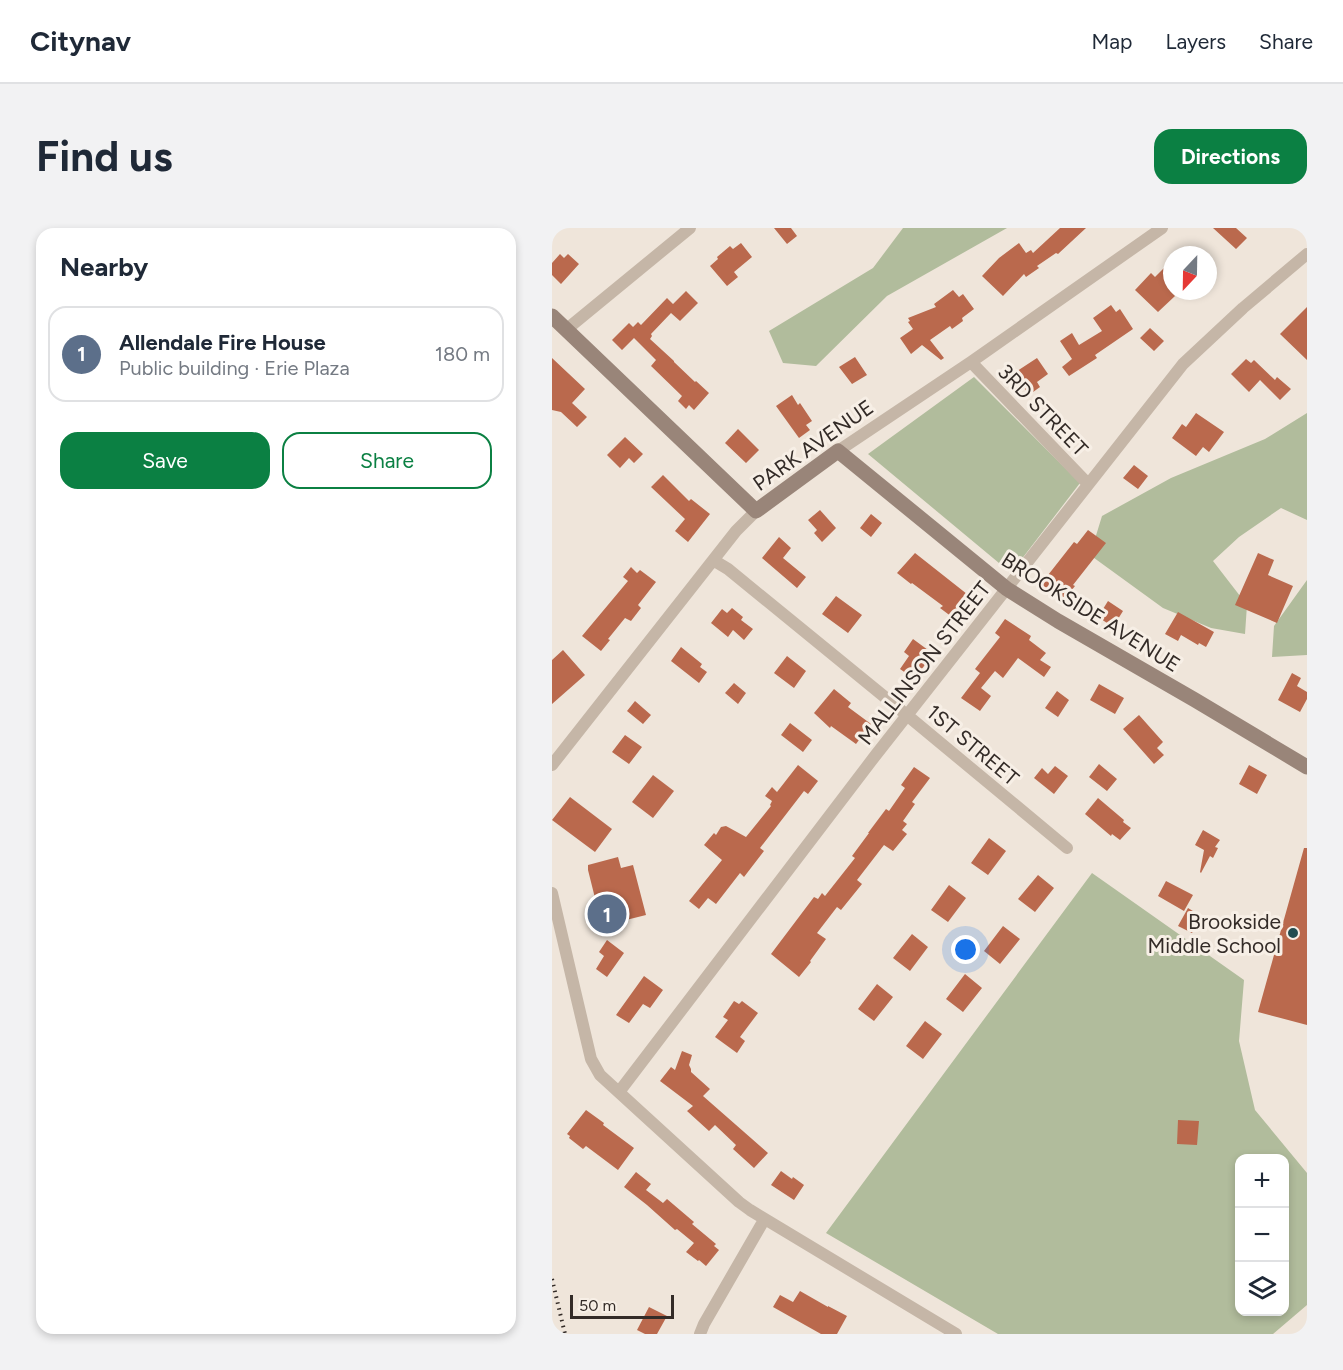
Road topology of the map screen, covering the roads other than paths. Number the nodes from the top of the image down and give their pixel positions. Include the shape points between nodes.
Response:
1 (690, 228) edge
2 (1162, 228) edge
3 (1307, 254) edge
4 (552, 316) edge
5 (567, 329) junction
6 (971, 362) junction
7 (838, 451) junction
8 (1088, 484) junction
9 (756, 511) junction
10 (713, 560) junction
11 (1007, 589) junction
12 (908, 716) junction
13 (552, 765) edge
14 (1307, 767) edge
15 (1067, 848) dead end
16 (552, 893) edge
17 (619, 1092) junction
18 (764, 1220) junction
19 (700, 1334) edge
20 (956, 1334) edge

1 - 5 street
2 - 6 street, PARK AVENUE
3 - 8 street, MALLINSON STREET via 1183,364
4 - 5 main road
5 - 9 main road
6 - 7 street, PARK AVENUE
6 - 8 street, 3RD STREET
7 - 9 main road, PARK AVENUE
7 - 11 main road, BROOKSIDE AVENUE
8 - 11 street, MALLINSON STREET
9 - 10 street, PARK AVENUE
10 - 12 street, 1ST STREET
10 - 13 street, PARK AVENUE
11 - 12 street, MALLINSON STREET
11 - 14 main road, BROOKSIDE AVENUE
12 - 15 street, 1ST STREET
12 - 17 street, MALLINSON STREET
16 - 17 street via 591,1059 600,1076
17 - 18 street via 738,1202
18 - 19 street
18 - 20 street

